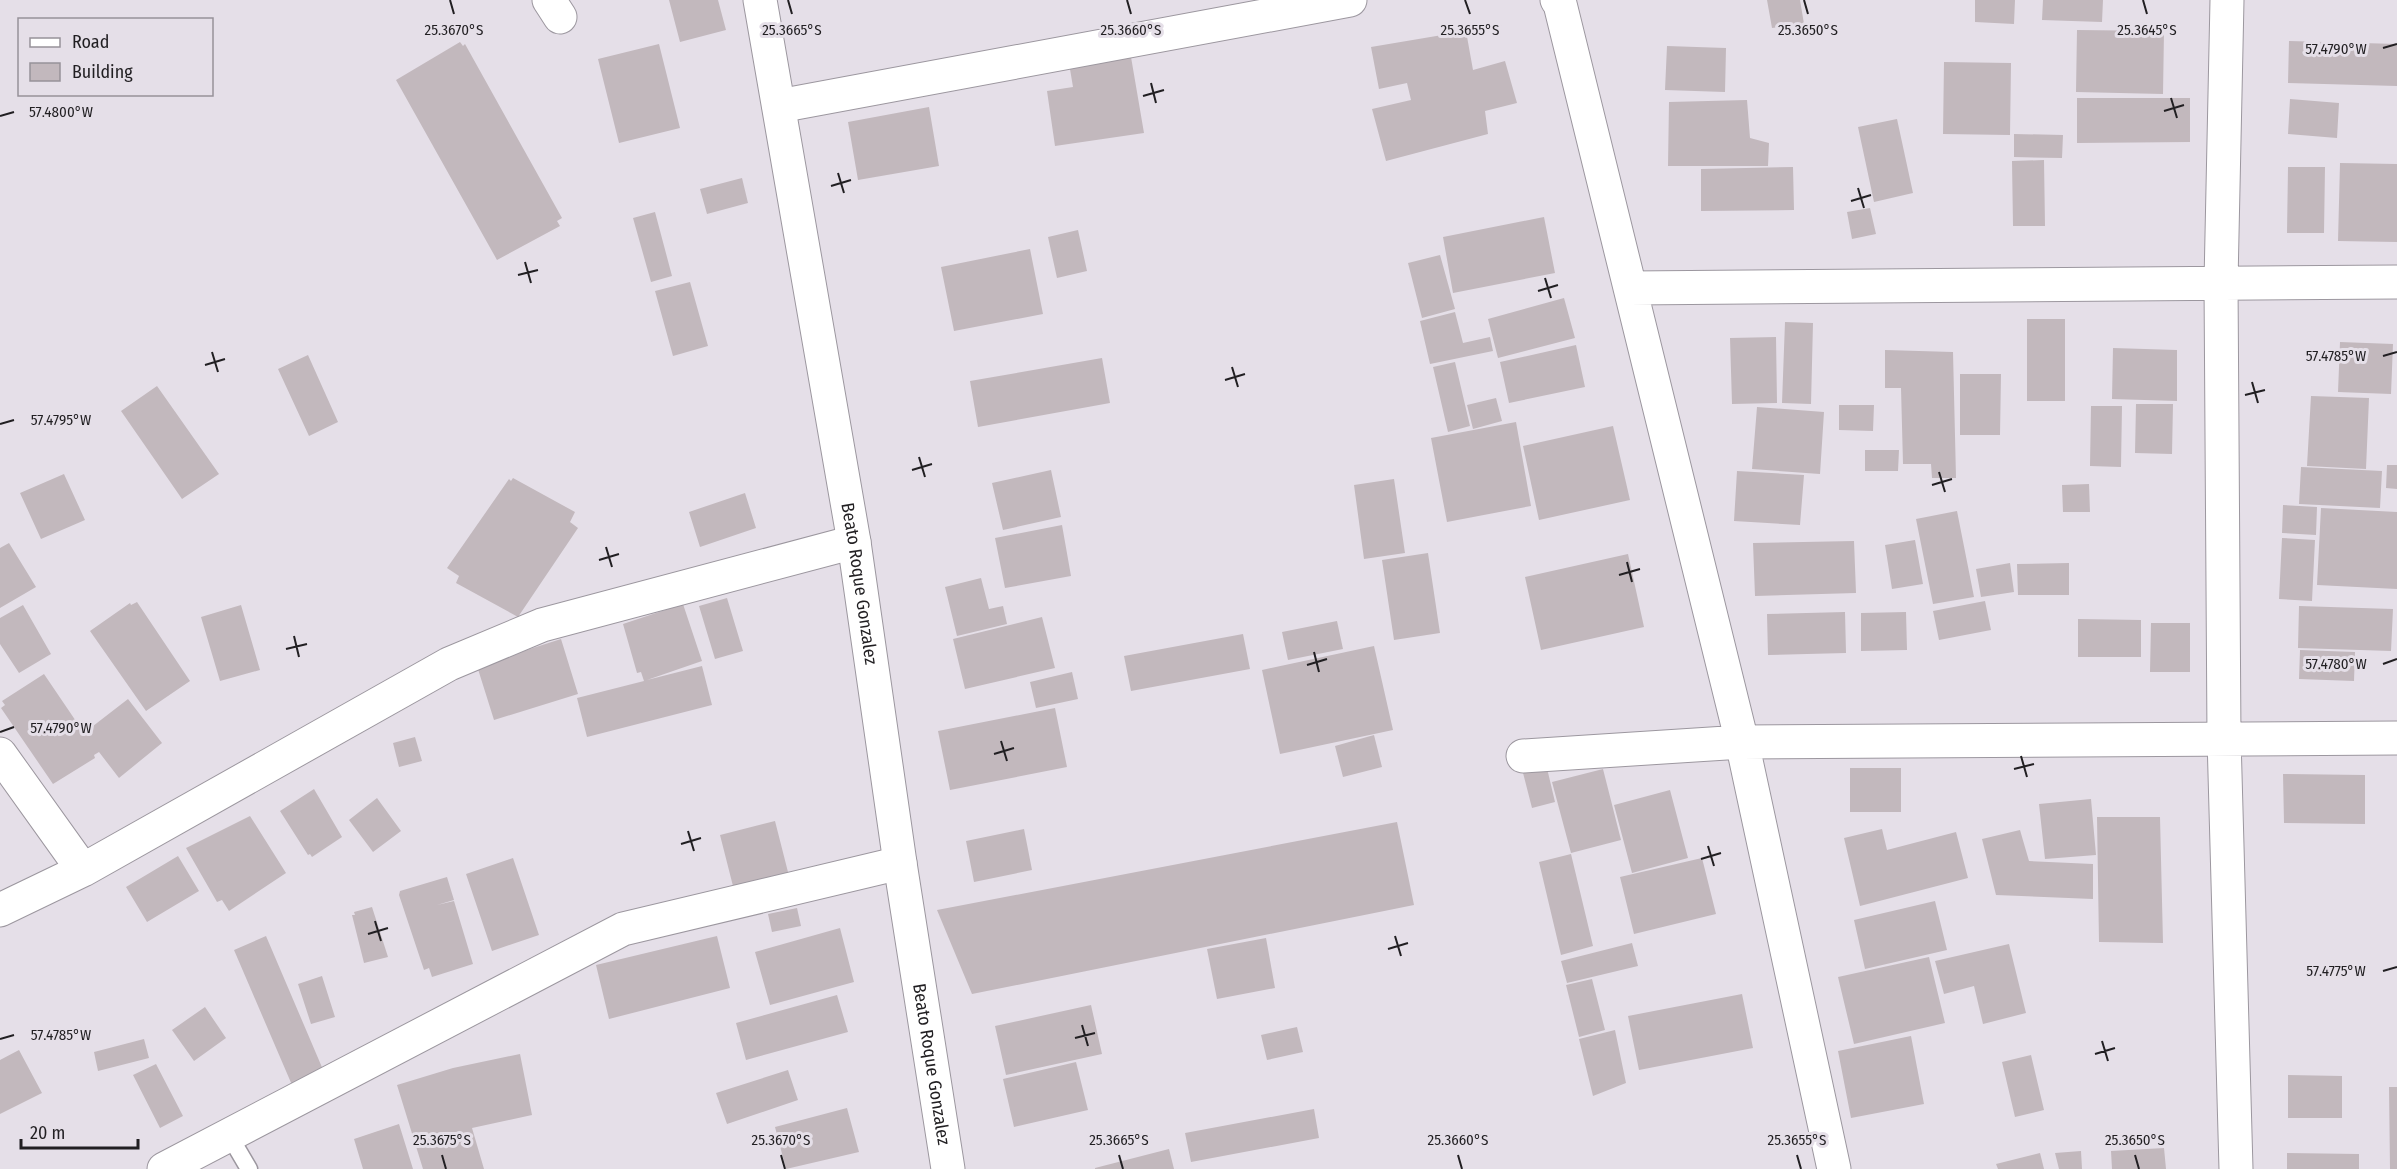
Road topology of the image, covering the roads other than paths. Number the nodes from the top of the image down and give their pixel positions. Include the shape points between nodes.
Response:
1 (760, 0) edge
2 (1350, 0) edge
3 (1557, 0) edge
4 (2227, 0) edge
5 (779, 106) junction
6 (2221, 282) junction
7 (2397, 282) edge
8 (1630, 288) junction
9 (854, 543) junction
10 (2224, 738) junction
11 (2397, 738) edge
12 (1742, 741) junction
13 (0, 754) edge
14 (1523, 756) dead end
15 (900, 863) junction
16 (83, 870) junction
17 (0, 910) edge
18 (229, 1135) junction
19 (164, 1169) edge
20 (249, 1169) edge
21 (948, 1169) edge
22 (1833, 1169) edge
23 (2236, 1169) edge

1 - 5 street, Beato Roque Gonzalez
2 - 5 street
3 - 8 street
4 - 6 street
5 - 9 street, Beato Roque Gonzalez
6 - 7 street
6 - 8 street
6 - 10 street
8 - 12 street
9 - 15 street, Beato Roque Gonzalez
9 - 16 street via 542,625 448,664
10 - 11 street
10 - 12 street
10 - 23 street
12 - 14 street
12 - 22 street
13 - 16 street
15 - 18 street via 623,929
15 - 21 street, Beato Roque Gonzalez
16 - 17 street
18 - 19 street
18 - 20 lane

